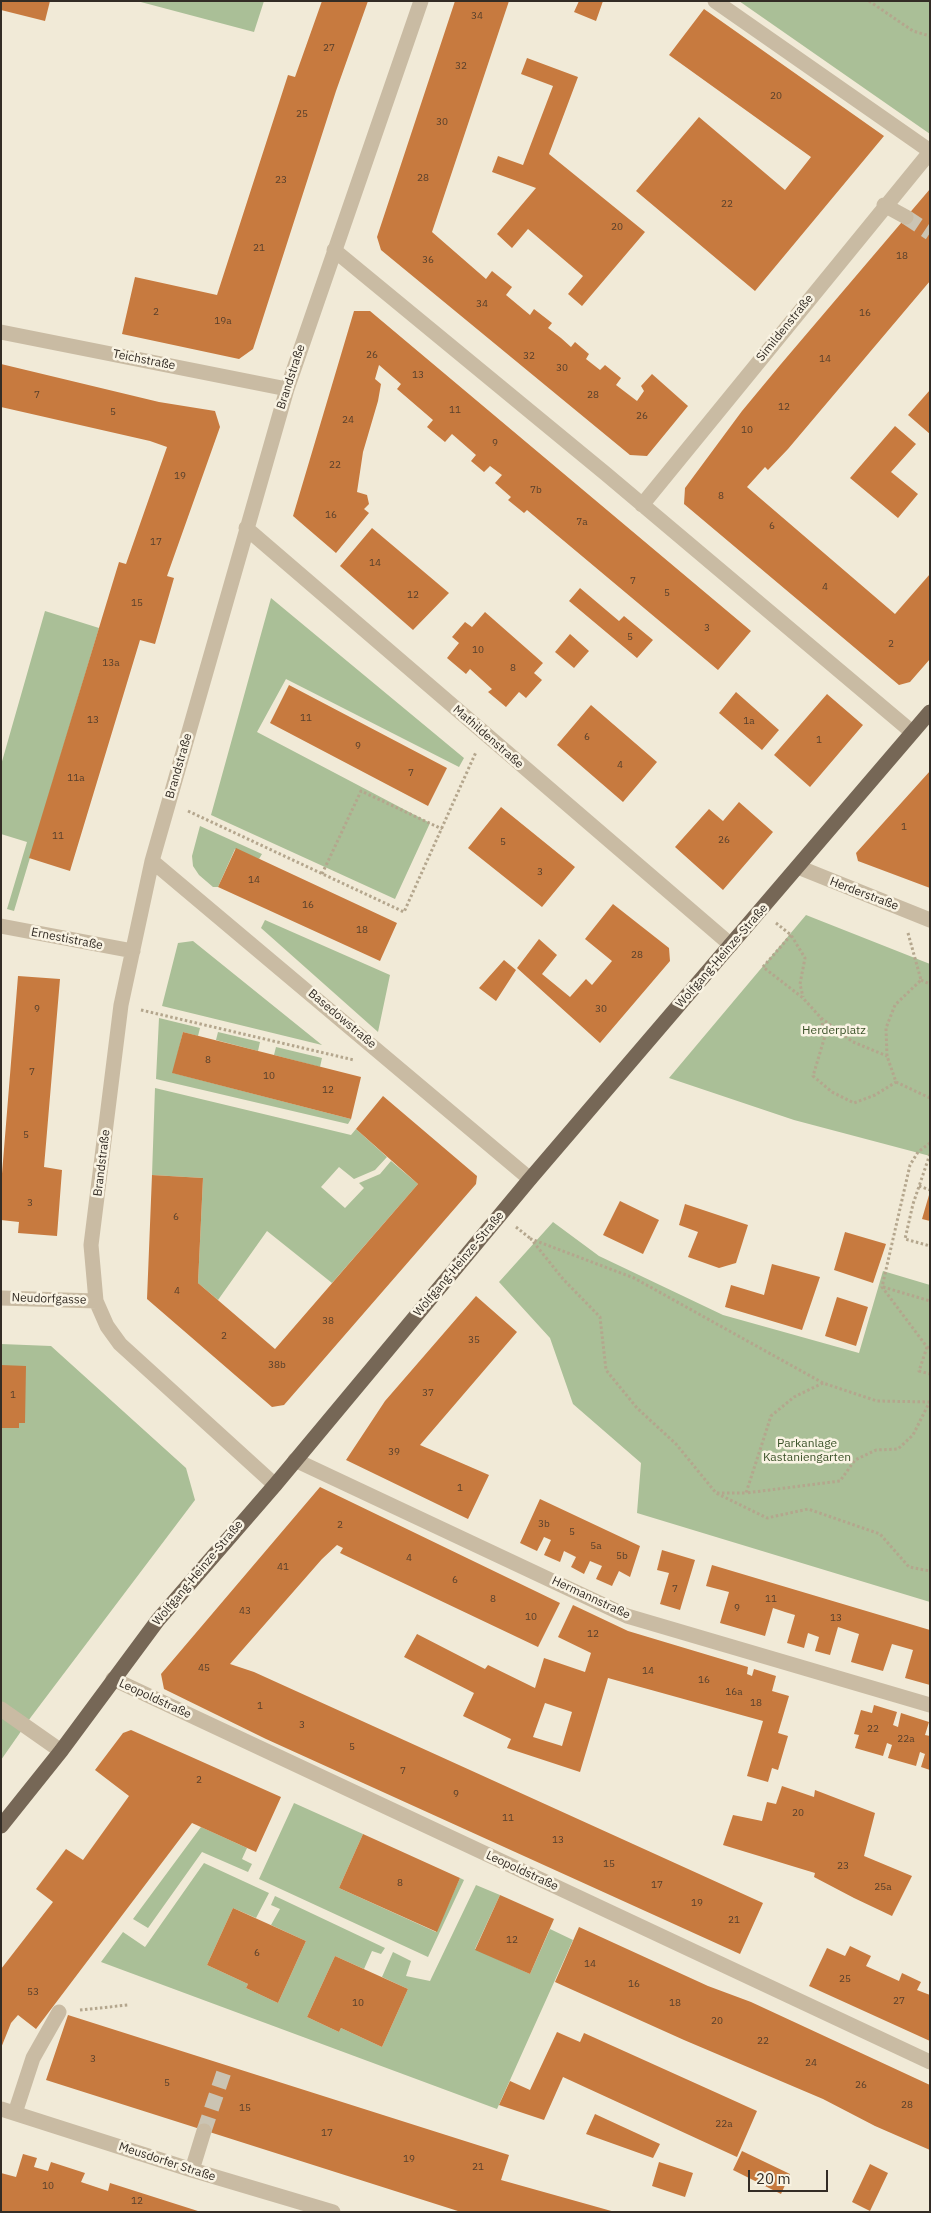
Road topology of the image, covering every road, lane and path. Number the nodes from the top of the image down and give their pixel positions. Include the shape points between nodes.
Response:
1 (421, 1) edge
2 (715, 1) edge
3 (869, 1) edge
4 (930, 36) edge
5 (930, 151) edge
6 (884, 205) junction
7 (906, 217) tunnel mouth
8 (334, 250) junction
9 (1, 332) edge
10 (286, 389) junction
11 (642, 505) junction
12 (246, 528) junction
13 (930, 712) edge
14 (912, 732) junction
15 (484, 734) junction
16 (169, 803) junction
17 (442, 829) junction
18 (152, 860) junction
19 (798, 867) junction
20 (322, 874) junction
21 (761, 910) junction
22 (930, 920) edge
23 (1, 926) edge
24 (791, 935) junction
25 (731, 945) junction
26 (133, 951) junction
27 (913, 956) dead end
28 (921, 980) junction
29 (930, 984) edge
30 (803, 998) junction
31 (121, 1005) junction
32 (821, 1018) junction
33 (887, 1056) junction
34 (356, 1060) dead end
35 (896, 1082) junction
36 (930, 1098) edge
37 (930, 1143) edge
38 (930, 1154) edge
39 (530, 1179) junction
40 (919, 1186) junction
41 (930, 1190) edge
42 (930, 1246) edge
43 (882, 1287) junction
44 (1, 1298) edge
45 (96, 1301) junction
46 (930, 1301) edge
47 (928, 1348) edge
48 (930, 1374) edge
49 (823, 1383) junction
50 (930, 1401) edge
51 (296, 1460) junction
52 (275, 1485) junction
53 (716, 1493) junction
54 (746, 1493) junction
55 (930, 1571) edge
56 (114, 1680) junction
57 (930, 1705) edge
58 (1, 1709) edge
59 (61, 1751) junction
60 (1, 1826) edge
61 (128, 2005) dead end
62 (59, 2012) joint
63 (930, 2062) edge
64 (8, 2111) edge
65 (204, 2131) tunnel mouth
66 (192, 2170) junction
67 (333, 2212) edge

1 - 8 street, Brandstraße
2 - 5 street
3 - 4 path via 913,30
5 - 6 street, Simildenstraße
6 - 7 street
6 - 11 street, Simildenstraße
8 - 10 street, Brandstraße
8 - 11 street
9 - 10 street, Teichstraße
10 - 12 street, Brandstraße
11 - 14 street
12 - 15 street, Mathildenstraße
12 - 16 street, Brandstraße
13 - 14 main road, Wolfgang-Heinze-Straße
14 - 19 main road, Wolfgang-Heinze-Straße
15 - 17 path
15 - 25 street, Mathildenstraße
16 - 18 street, Brandstraße
16 - 20 path
17 - 20 path via 361,791
17 - 20 path via 404,912
18 - 26 street, Brandstraße
18 - 39 street, Basedowstraße
19 - 21 main road, Wolfgang-Heinze-Straße
19 - 22 street, Herderstraße
21 - 24 path
21 - 25 main road, Wolfgang-Heinze-Straße
23 - 26 street, Ernestistraße
24 - 30 path via 805,958 800,984
24 - 30 path via 763,967
25 - 39 main road, Wolfgang-Heinze-Straße
26 - 31 street, Brandstraße
27 - 28 path
28 - 29 path
28 - 33 path via 895,1005 886,1028
30 - 32 path
31 - 34 path
31 - 45 street, Brandstraße via 91,1245
32 - 33 path via 853,1042
32 - 35 path via 826,1036 813,1076 825,1087 854,1103
33 - 35 path
35 - 36 path
37 - 43 path via 918,1152 910,1165
38 - 40 path
39 - 51 main road, Wolfgang-Heinze-Straße
40 - 41 path
40 - 42 path via 905,1238
43 - 46 path
43 - 47 path
44 - 45 street, Neudorfgasse
45 - 52 street, Brandstraße via 107,1326 120,1344
47 - 48 path via 919,1371
49 - 50 path via 877,1401
49 - 53 path via 634,1278 531,1239 563,1279 600,1317 606,1370 637,1408 676,1444
49 - 54 path via 794,1397 771,1416
50 - 54 path via 913,1434 898,1449 876,1450 855,1460 840,1481
51 - 52 main road, Wolfgang-Heinze-Straße
51 - 57 street, Hermannstraße via 627,1616
52 - 56 main road, Wolfgang-Heinze-Straße via 158,1620
53 - 54 path
53 - 55 path via 767,1518 808,1509 880,1534 909,1567
56 - 59 main road, Wolfgang-Heinze-Straße
56 - 63 street, Leopoldstraße
58 - 59 street
59 - 60 main road, Wolfgang-Heinze-Straße
61 - 62 path
62 - 64 street
64 - 66 street, Meusdorfer Straße
65 - 66 street
66 - 67 street, Meusdorfer Straße

